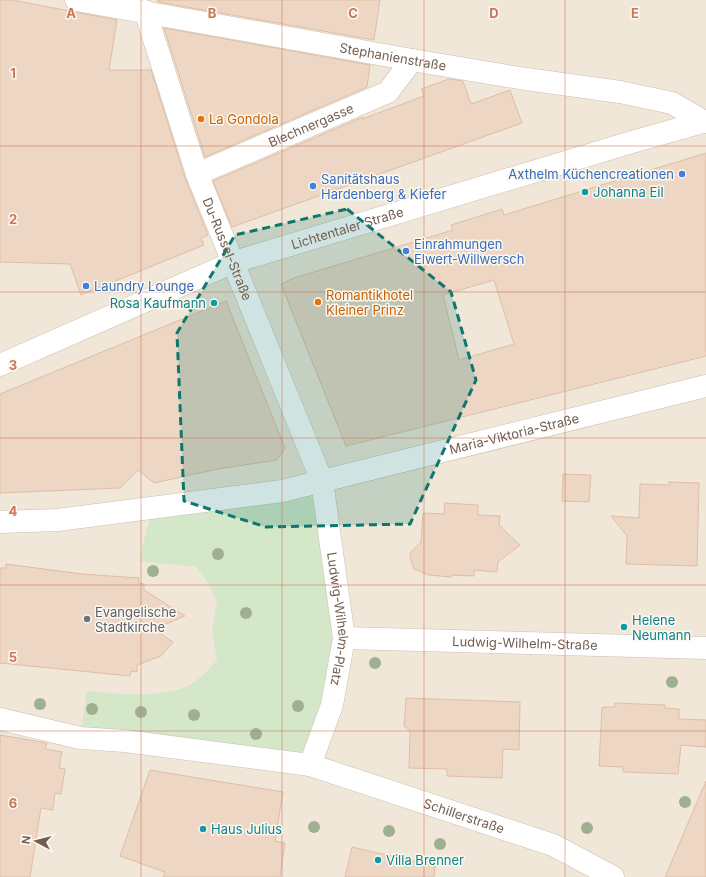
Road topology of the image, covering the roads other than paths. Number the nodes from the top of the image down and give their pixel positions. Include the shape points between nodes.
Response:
1 (76, 0) edge
2 (145, 12) junction
3 (412, 60) junction
4 (706, 121) edge
5 (197, 174) junction
6 (234, 262) junction
7 (0, 365) edge
8 (706, 386) edge
9 (322, 481) junction
10 (0, 522) edge
11 (344, 638) junction
12 (706, 648) edge
13 (0, 719) edge
14 (310, 765) junction
15 (613, 877) edge

1 - 2 street, Stephanienstraße
2 - 3 street, Stephanienstraße
2 - 5 street, Du-Russel-Straße
3 - 4 street, Stephanienstraße via 620,92 672,103
3 - 5 street, Blechnergasse via 388,92
4 - 6 street, Lichtentaler Straße
5 - 6 street, Du-Russel-Straße
6 - 7 street, Lichtentaler Straße
6 - 9 street, Du-Russel-Straße
8 - 9 street, Maria-Viktoria-Straße
9 - 10 street via 282,491 152,509 58,520
9 - 11 street, Ludwig-Wilhelm-Platz
11 - 12 street, Ludwig-Wilhelm-Straße
11 - 14 street, Ludwig-Wilhelm-Platz via 332,705
13 - 14 street via 80,738 125,741
14 - 15 street, Schillerstraße via 553,845

